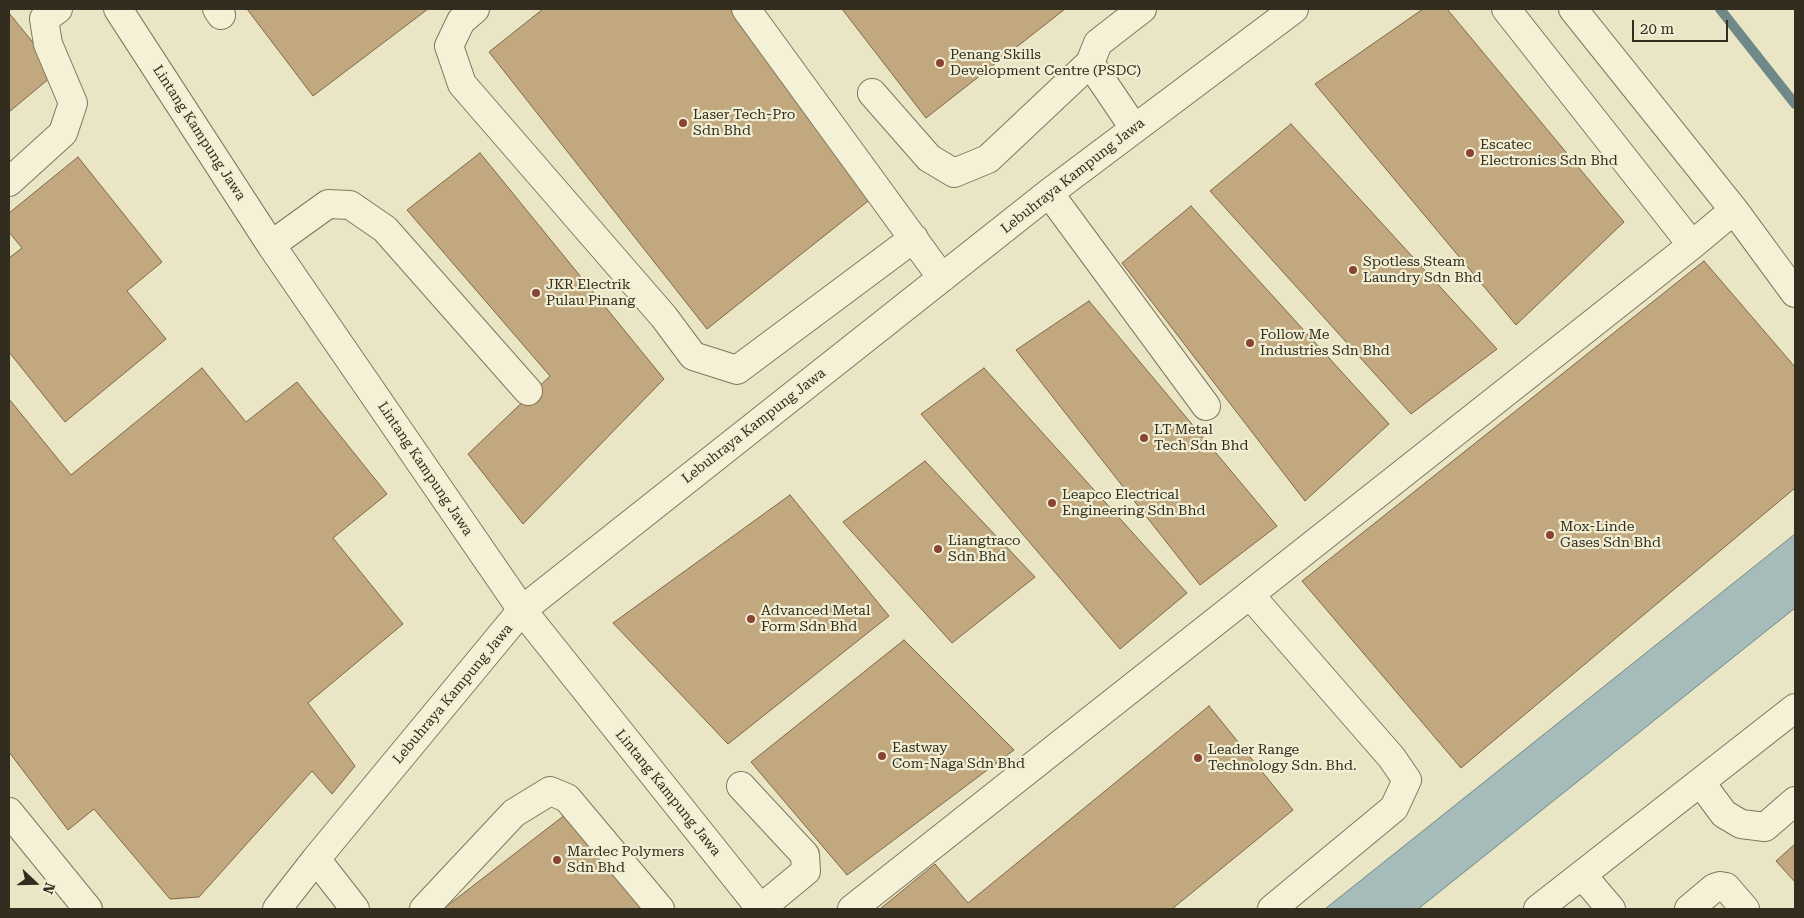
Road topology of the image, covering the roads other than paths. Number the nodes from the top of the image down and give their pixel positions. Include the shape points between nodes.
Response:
1 (58, 9) edge
2 (118, 9) edge
3 (475, 9) edge
4 (746, 9) edge
5 (1142, 9) edge
6 (1294, 9) edge
7 (1506, 9) edge
8 (1573, 9) edge
9 (1090, 63) junction
10 (872, 93) dead end
11 (1134, 128) junction
12 (9, 182) edge
13 (1049, 193) junction
14 (1734, 210) junction
15 (914, 238) junction
16 (271, 245) junction
17 (1692, 245) junction
18 (942, 278) junction
19 (1795, 294) edge
20 (528, 391) dead end
21 (1206, 406) dead end
22 (1250, 595) junction
23 (522, 610) junction
24 (1795, 708) edge
25 (1701, 783) junction
26 (741, 786) dead end
27 (1795, 801) edge
28 (9, 812) edge
29 (316, 859) junction
30 (1582, 875) junction
31 (88, 909) edge
32 (277, 909) edge
33 (355, 909) edge
34 (424, 909) edge
35 (660, 909) edge
36 (760, 909) edge
37 (853, 909) edge
38 (1272, 909) edge
39 (1538, 909) edge
40 (1612, 909) edge
41 (1689, 909) edge
42 (1745, 909) edge

1 - 12 street via 44,19 48,44 73,103 63,133
2 - 16 street, Lintang Kampung Jawa
3 - 15 street via 461,21 449,46 462,84 664,317 693,356 737,370
4 - 15 street
5 - 9 street via 1098,43
6 - 11 street, Lebuhraya Kampung Jawa
7 - 17 street
8 - 14 street
9 - 10 street via 988,159 954,173 930,158
9 - 11 street
11 - 13 street, Lebuhraya Kampung Jawa
13 - 18 street, Lebuhraya Kampung Jawa
13 - 21 street
14 - 17 street
14 - 19 street
15 - 18 street
16 - 20 street via 328,204 350,205 385,228
16 - 23 street, Lintang Kampung Jawa
17 - 22 street
18 - 23 street, Lebuhraya Kampung Jawa
22 - 37 street
22 - 38 street via 1392,758 1407,780 1394,808
23 - 29 street, Lebuhraya Kampung Jawa
23 - 36 street, Lintang Kampung Jawa
24 - 25 street
25 - 27 street via 1724,814 1741,824 1765,827
25 - 30 street
26 - 36 street via 805,855 806,871
28 - 31 street
29 - 32 street, Lebuhraya Kampung Jawa
29 - 33 street
30 - 39 street
30 - 40 street
34 - 35 street via 514,813 550,791 567,798
41 - 42 street via 1720,886 1726,887

